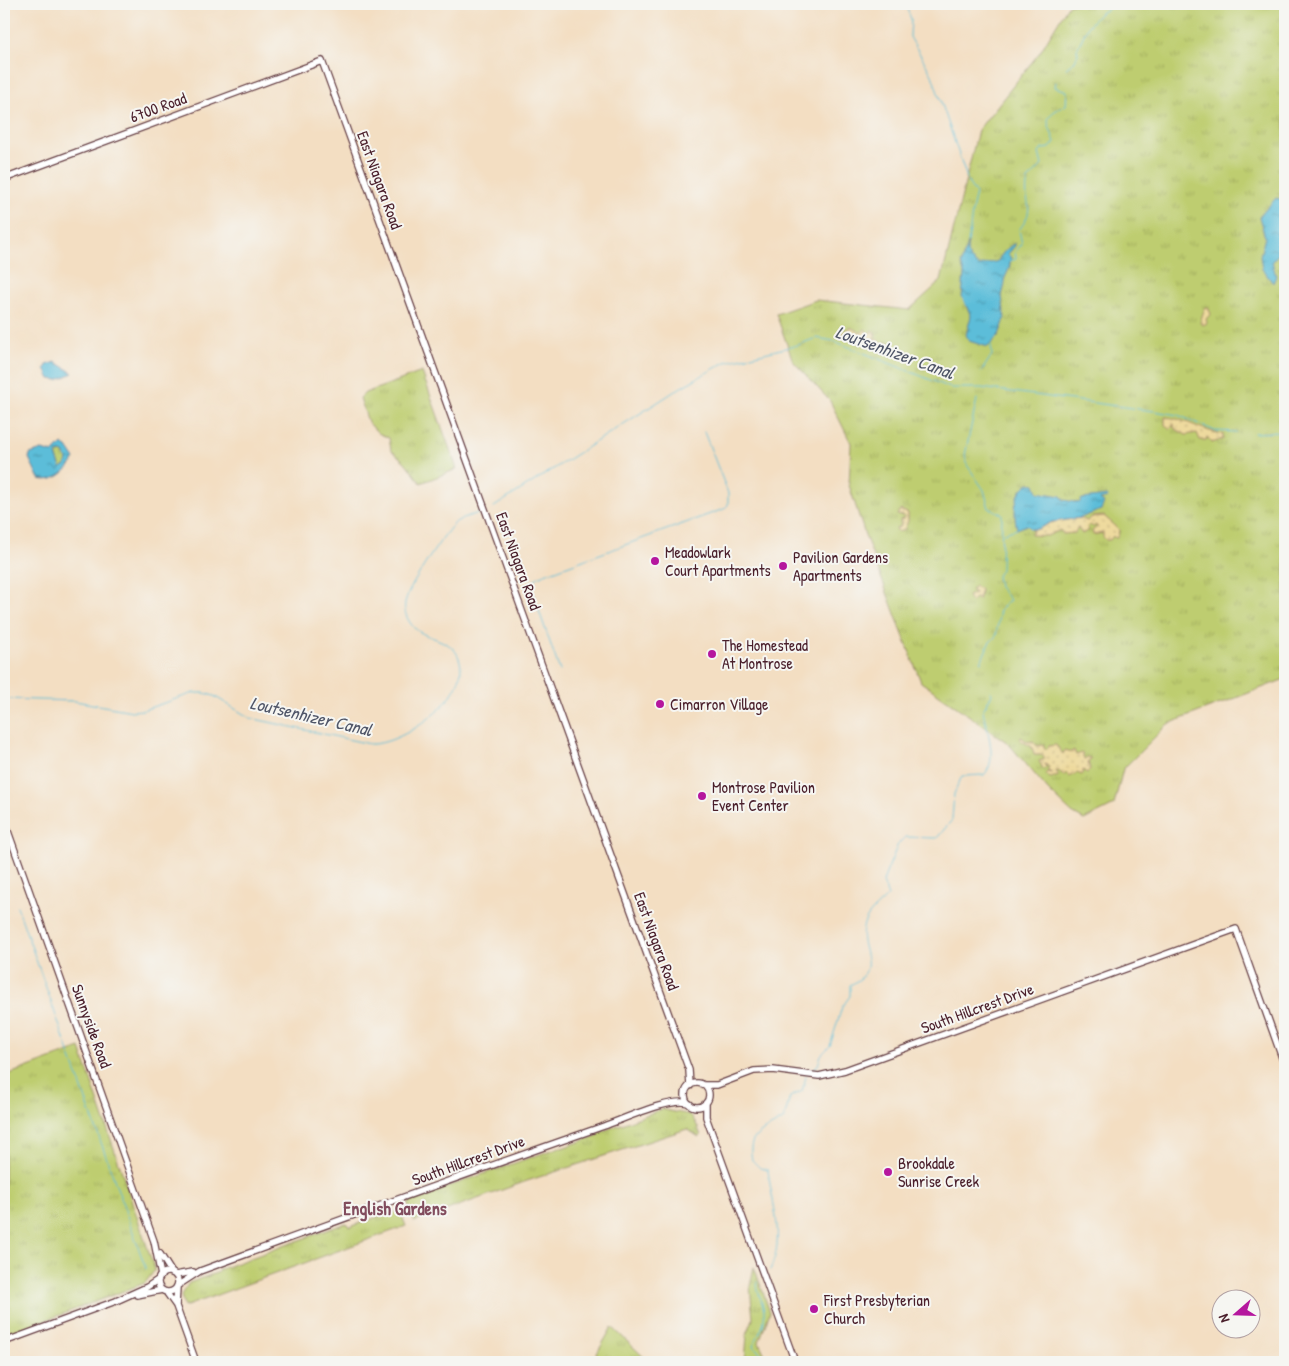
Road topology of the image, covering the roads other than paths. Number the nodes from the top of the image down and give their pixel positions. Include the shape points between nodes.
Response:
1 (322, 61) joint
2 (4, 179) edge
3 (4, 820) edge
4 (1285, 1066) edge
5 (689, 1070) junction
6 (722, 1083) junction
7 (702, 1085) junction
8 (688, 1087) junction
9 (707, 1100) junction
10 (691, 1105) junction
11 (660, 1106) junction
12 (710, 1127) junction
13 (154, 1241) junction
14 (200, 1270) junction
15 (173, 1274) junction
16 (160, 1278) junction
17 (177, 1286) junction
18 (164, 1291) junction
19 (116, 1301) junction
20 (176, 1306) junction
21 (4, 1342) edge
22 (196, 1362) edge
23 (795, 1362) edge

1 - 2 street, 6700 Road
1 - 5 street, East Niagara Road
3 - 13 street, Sunnyside Road
4 - 6 street, South Hillcrest Drive via 1236,929 851,1068 819,1076 754,1071
5 - 7 street, East Niagara Road
5 - 8 street, East Niagara Road
6 - 7 street, South Hillcrest Drive
6 - 9 street, South Hillcrest Drive
7 - 8 street
7 - 9 street via 707,1090
8 - 10 street via 686,1097
8 - 11 street, South Hillcrest Drive via 675,1099
9 - 10 street via 699,1106
9 - 12 street via 705,1114
10 - 11 street, South Hillcrest Drive via 680,1101
10 - 12 street
11 - 14 street, South Hillcrest Drive
12 - 23 street
13 - 15 street, Sunnyside Road via 164,1264
13 - 16 street, Sunnyside Road
14 - 15 street
14 - 17 street
15 - 16 street via 165,1273
15 - 17 street via 178,1281
16 - 18 street
16 - 19 street
17 - 18 street via 172,1291
17 - 20 street
18 - 19 street
18 - 20 street
19 - 21 street
20 - 22 street

